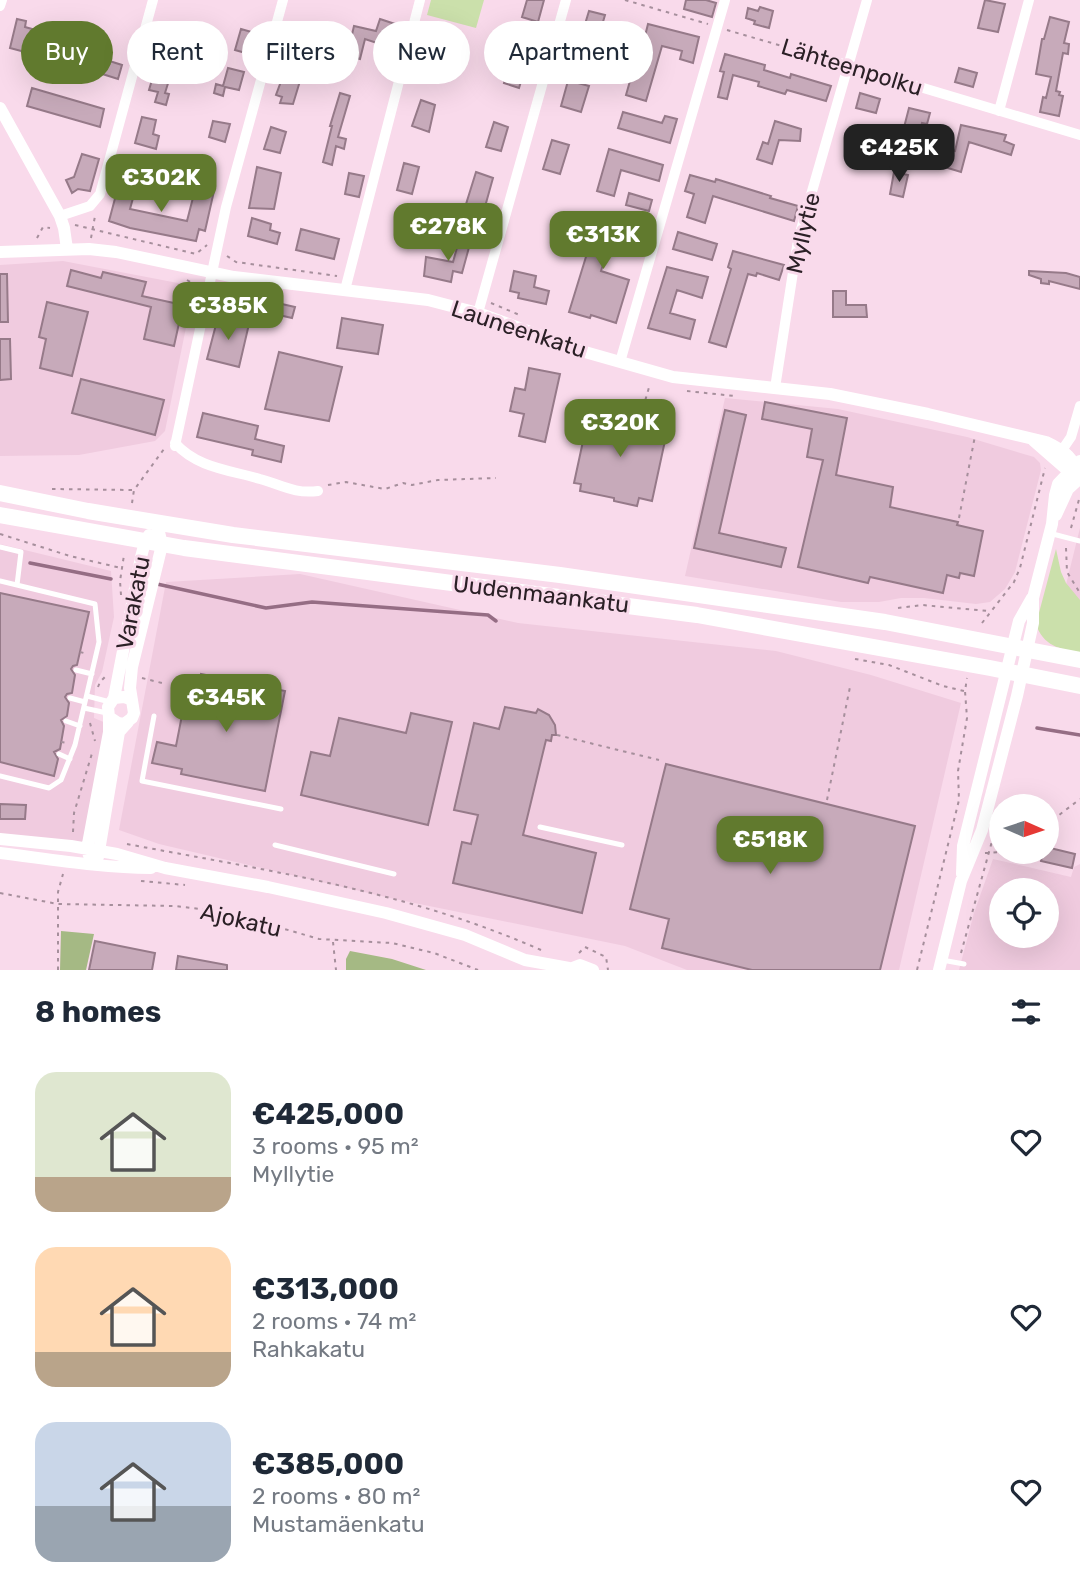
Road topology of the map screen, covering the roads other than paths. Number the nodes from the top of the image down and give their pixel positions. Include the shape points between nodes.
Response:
1 (2, 0) edge
2 (153, 0) edge
3 (283, 0) edge
4 (420, 0) edge
5 (566, 0) edge
6 (725, 0) edge
7 (867, 0) edge
8 (1029, 0) edge
9 (0, 6) edge
10 (800, 51) road end
11 (848, 65) junction
12 (0, 108) edge
13 (999, 111) junction
14 (1080, 135) edge
15 (62, 222) junction
16 (67, 249) junction
17 (0, 252) edge
18 (211, 272) junction
19 (346, 283) junction
20 (478, 313) junction
21 (620, 362) junction
22 (775, 388) junction
23 (1080, 405) edge
24 (1038, 445) junction
25 (1063, 450) junction
26 (1054, 461) junction
27 (1074, 465) edge
28 (1080, 478) edge
29 (318, 491) road end
30 (0, 493) edge
31 (0, 515) edge
32 (157, 523) junction
33 (1050, 529) junction
34 (1080, 541) edge
35 (0, 547) edge
36 (143, 549) junction
37 (160, 553) junction
38 (0, 581) edge
39 (16, 585) junction
40 (1021, 647) junction
41 (1080, 660) edge
42 (76, 670) dead end
43 (1014, 673) junction
44 (92, 674) junction
45 (1080, 686) edge
46 (70, 698) dead end
47 (132, 700) junction
48 (85, 702) junction
49 (110, 708) junction
50 (154, 716) dead end
51 (65, 721) dead end
52 (128, 722) junction
53 (80, 726) junction
54 (59, 754) dead end
55 (70, 759) junction
56 (0, 776) edge
57 (281, 809) dead end
58 (540, 827) dead end
59 (0, 839) edge
60 (275, 845) dead end
61 (622, 845) dead end
62 (94, 850) junction
63 (0, 853) edge
64 (93, 864) junction
65 (165, 869) junction
66 (394, 874) dead end
67 (525, 960) junction
68 (961, 964) road end
69 (940, 965) edge
70 (568, 969) edge
71 (539, 970) edge
72 (593, 970) edge

1 - 9 street
2 - 15 street via 100,194 90,206
3 - 18 street
4 - 19 street
5 - 20 street
6 - 21 street
7 - 11 street, Myllytie
8 - 13 street
10 - 11 street, Lähteenpolku
11 - 13 street, Lähteenpolku
11 - 22 street, Myllytie via 798,240
12 - 15 street
13 - 14 street, Lähteenpolku
15 - 16 street
16 - 17 street, Launeenkatu
16 - 18 street, Launeenkatu via 116,252
18 - 19 street, Launeenkatu via 260,281
18 - 29 street via 175,445 206,465 302,493
19 - 20 street, Launeenkatu
20 - 21 street, Launeenkatu
21 - 22 street, Launeenkatu via 673,377
22 - 24 street, Launeenkatu via 928,414
23 - 25 street
24 - 25 street, Launeenkatu via 1046,442
24 - 26 street
25 - 26 street
25 - 27 street, Launeenkatu
26 - 27 street
27 - 28 street
27 - 33 street via 1058,484
28 - 33 street via 1068,489
30 - 32 main road, Uudenmaankatu
31 - 36 main road, Uudenmaankatu
32 - 36 street, Varakatu
32 - 37 street, Varakatu
32 - 40 main road, Uudenmaankatu via 682,592
33 - 34 lane
33 - 40 street via 1032,598 1033,623
35 - 39 lane via 21,552
36 - 37 main road, Uudenmaankatu
36 - 49 street, Varakatu
37 - 43 main road, Uudenmaankatu via 685,613
37 - 47 street, Varakatu via 132,667
38 - 39 lane
39 - 44 lane via 95,604 99,642
40 - 41 main road, Uudenmaankatu
40 - 43 street
42 - 44 lane
43 - 45 main road, Uudenmaankatu
43 - 69 street via 963,846 961,881
44 - 48 lane
46 - 48 lane
47 - 49 street via 124,696
47 - 52 street via 134,713
48 - 49 lane via 92,710
48 - 49 lane via 95,698
48 - 53 lane
49 - 52 street via 118,723
49 - 62 street, Varakatu
50 - 57 lane via 142,781
51 - 53 lane
52 - 62 street, Varakatu via 119,732
53 - 55 lane
54 - 55 lane
55 - 56 lane via 61,779 49,788
58 - 61 lane
59 - 62 street, Ajokatu
60 - 66 lane
62 - 64 street, Varakatu
62 - 65 street, Ajokatu
63 - 64 street, Ajokatu
64 - 65 street, Ajokatu
65 - 67 street, Ajokatu via 386,913 465,935
67 - 70 street, Ajokatu
67 - 71 street, Ajokatu
68 - 69 lane
70 - 72 street, Ajokatu via 580,965

